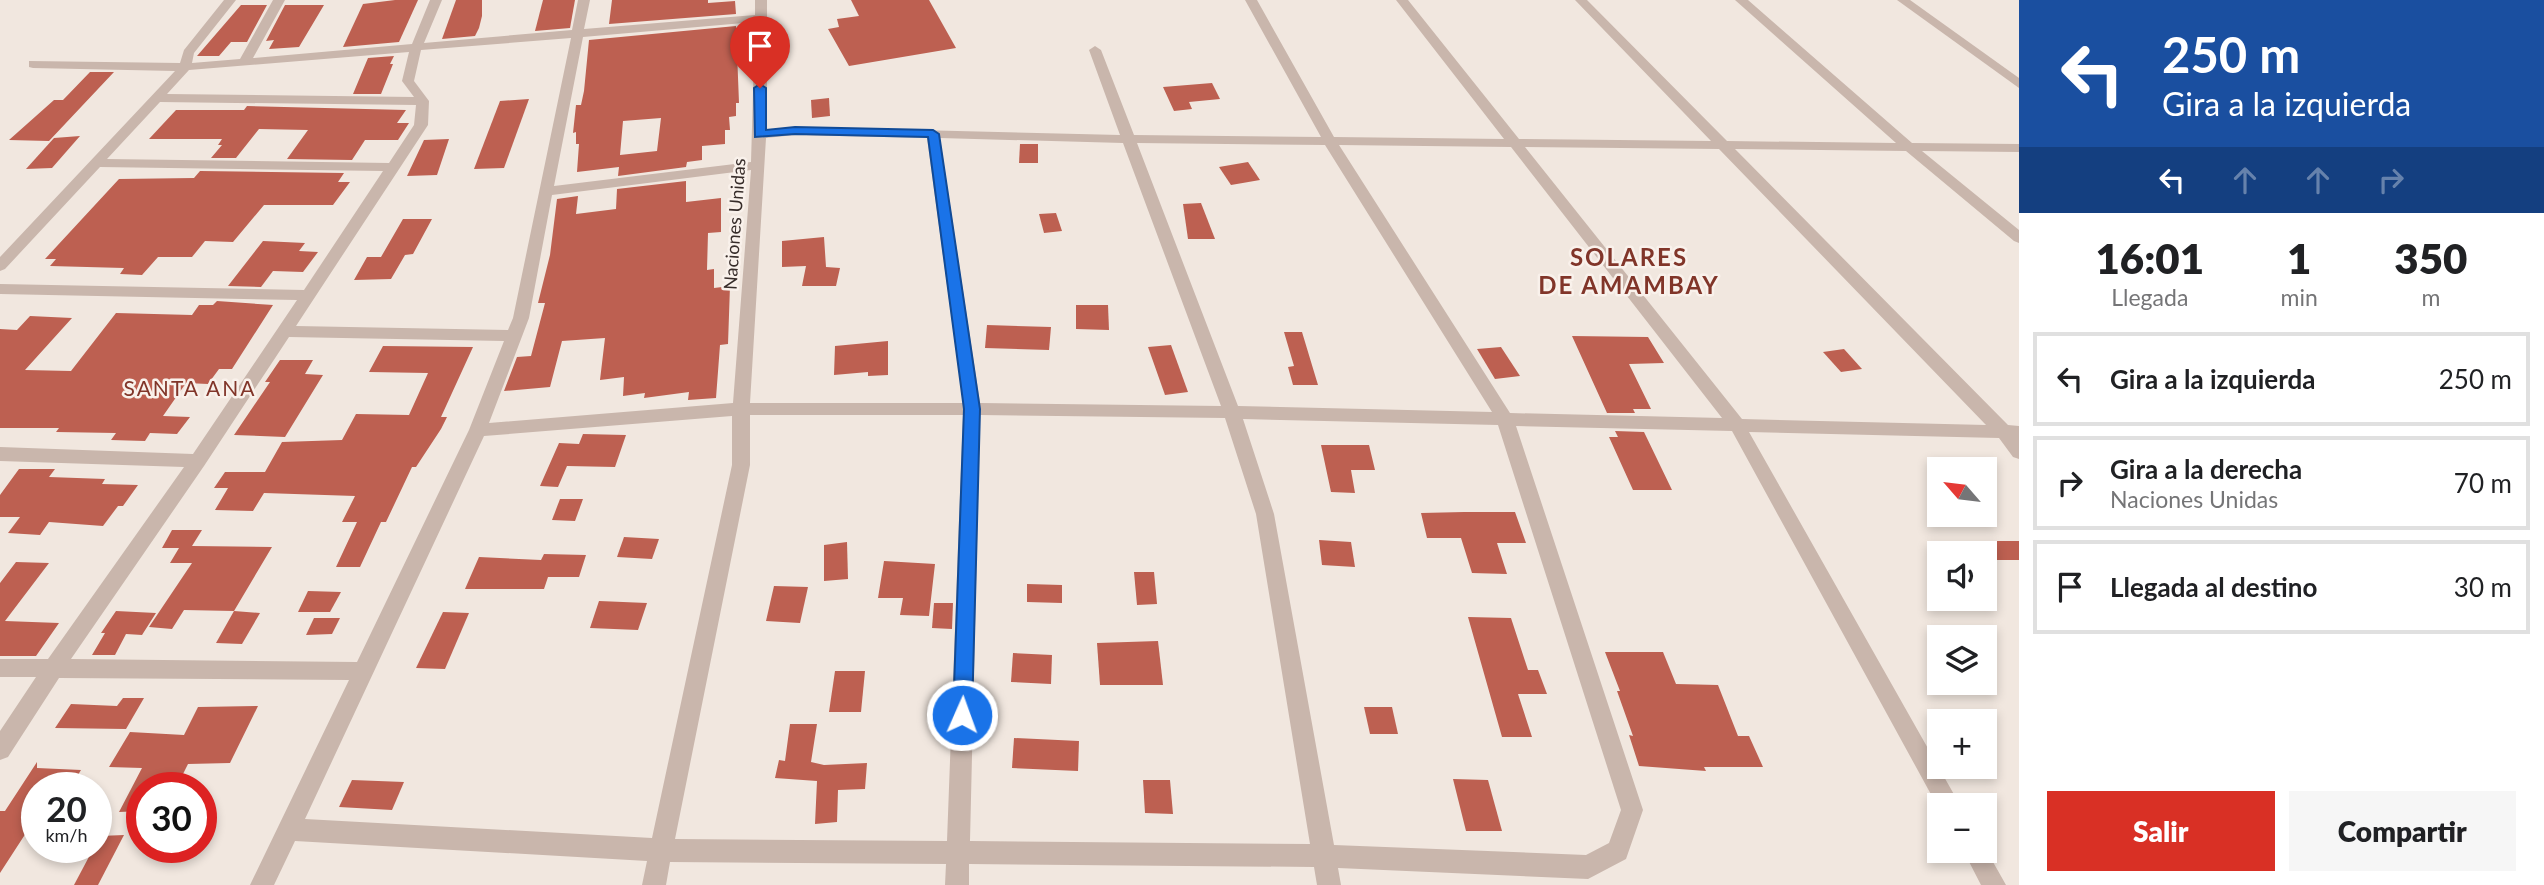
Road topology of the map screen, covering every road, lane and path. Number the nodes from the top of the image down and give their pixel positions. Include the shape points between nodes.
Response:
1 (230, 0) edge
2 (279, 0) edge
3 (436, 0) edge
4 (584, 0) edge
5 (761, 0) edge
6 (1251, 0) edge
7 (1402, 0) edge
8 (1581, 0) edge
9 (1741, 0) edge
10 (1903, 0) edge
11 (760, 18) junction
12 (576, 34) junction
13 (416, 48) junction
14 (1096, 50) dead end
15 (244, 63) junction
16 (33, 64) dead end
17 (185, 68) junction
18 (2019, 84) edge
19 (157, 98) junction
20 (424, 101) junction
21 (933, 134) junction
22 (760, 135) junction
23 (1130, 139) junction
24 (1329, 140) junction
25 (1515, 142) junction
26 (1726, 145) junction
27 (1908, 146) junction
28 (2019, 148) edge
29 (98, 163) junction
30 (757, 165) junction
31 (393, 167) junction
32 (548, 191) junction
33 (2019, 238) edge
34 (0, 266) edge
35 (0, 289) edge
36 (308, 295) junction
37 (284, 331) junction
38 (514, 336) junction
39 (741, 409) junction
40 (972, 409) junction
41 (1232, 412) junction
42 (1506, 419) junction
43 (1737, 425) junction
44 (478, 430) junction
45 (2012, 432) edge
46 (2019, 452) edge
47 (0, 454) edge
48 (198, 461) junction
49 (0, 668) edge
50 (52, 670) junction
51 (363, 671) junction
52 (0, 750) edge
53 (1942, 793) edge
54 (289, 829) junction
55 (662, 849) junction
56 (958, 854) junction
57 (1324, 856) junction
58 (1981, 863) edge
59 (261, 885) edge
60 (654, 885) edge
61 (957, 885) edge
62 (1329, 885) edge
63 (1993, 885) edge

1 - 17 street via 188,52
2 - 15 street
3 - 13 street
4 - 12 street
5 - 11 street, Naciones Unidas
6 - 24 street
7 - 25 street
8 - 26 street
9 - 27 street
10 - 18 street
11 - 12 street
11 - 22 street, Naciones Unidas
12 - 13 street
12 - 32 street
13 - 15 street
13 - 20 street via 408,81
14 - 23 street
15 - 17 street
16 - 17 street
17 - 19 street
19 - 20 street
19 - 29 street
20 - 31 street via 421,125
21 - 22 street via 795,131
21 - 23 street
21 - 40 street
22 - 30 street, Naciones Unidas
23 - 24 street
23 - 41 street
24 - 25 street
24 - 42 street
25 - 26 street
25 - 43 street
26 - 27 street
26 - 45 street
27 - 28 street
27 - 33 street
29 - 31 street
29 - 34 street
30 - 32 street
30 - 39 street, Naciones Unidas
31 - 36 street
32 - 38 street
35 - 36 street
36 - 37 street
37 - 38 street
37 - 48 street
38 - 44 street
39 - 40 street
39 - 44 street
39 - 55 street, Naciones Unidas via 741,465
40 - 41 street
40 - 56 street
41 - 42 street
41 - 57 street via 1265,514
42 - 43 street
42 - 57 street via 1632,810 1618,851 1588,867
43 - 45 street
43 - 53 street
44 - 51 street
45 - 46 street
47 - 48 street
48 - 50 street
49 - 50 street
50 - 51 street
50 - 52 street
51 - 54 street
54 - 55 street
54 - 59 street
55 - 56 street
55 - 60 street, Naciones Unidas
56 - 57 street
56 - 61 street
57 - 62 street
58 - 63 street

